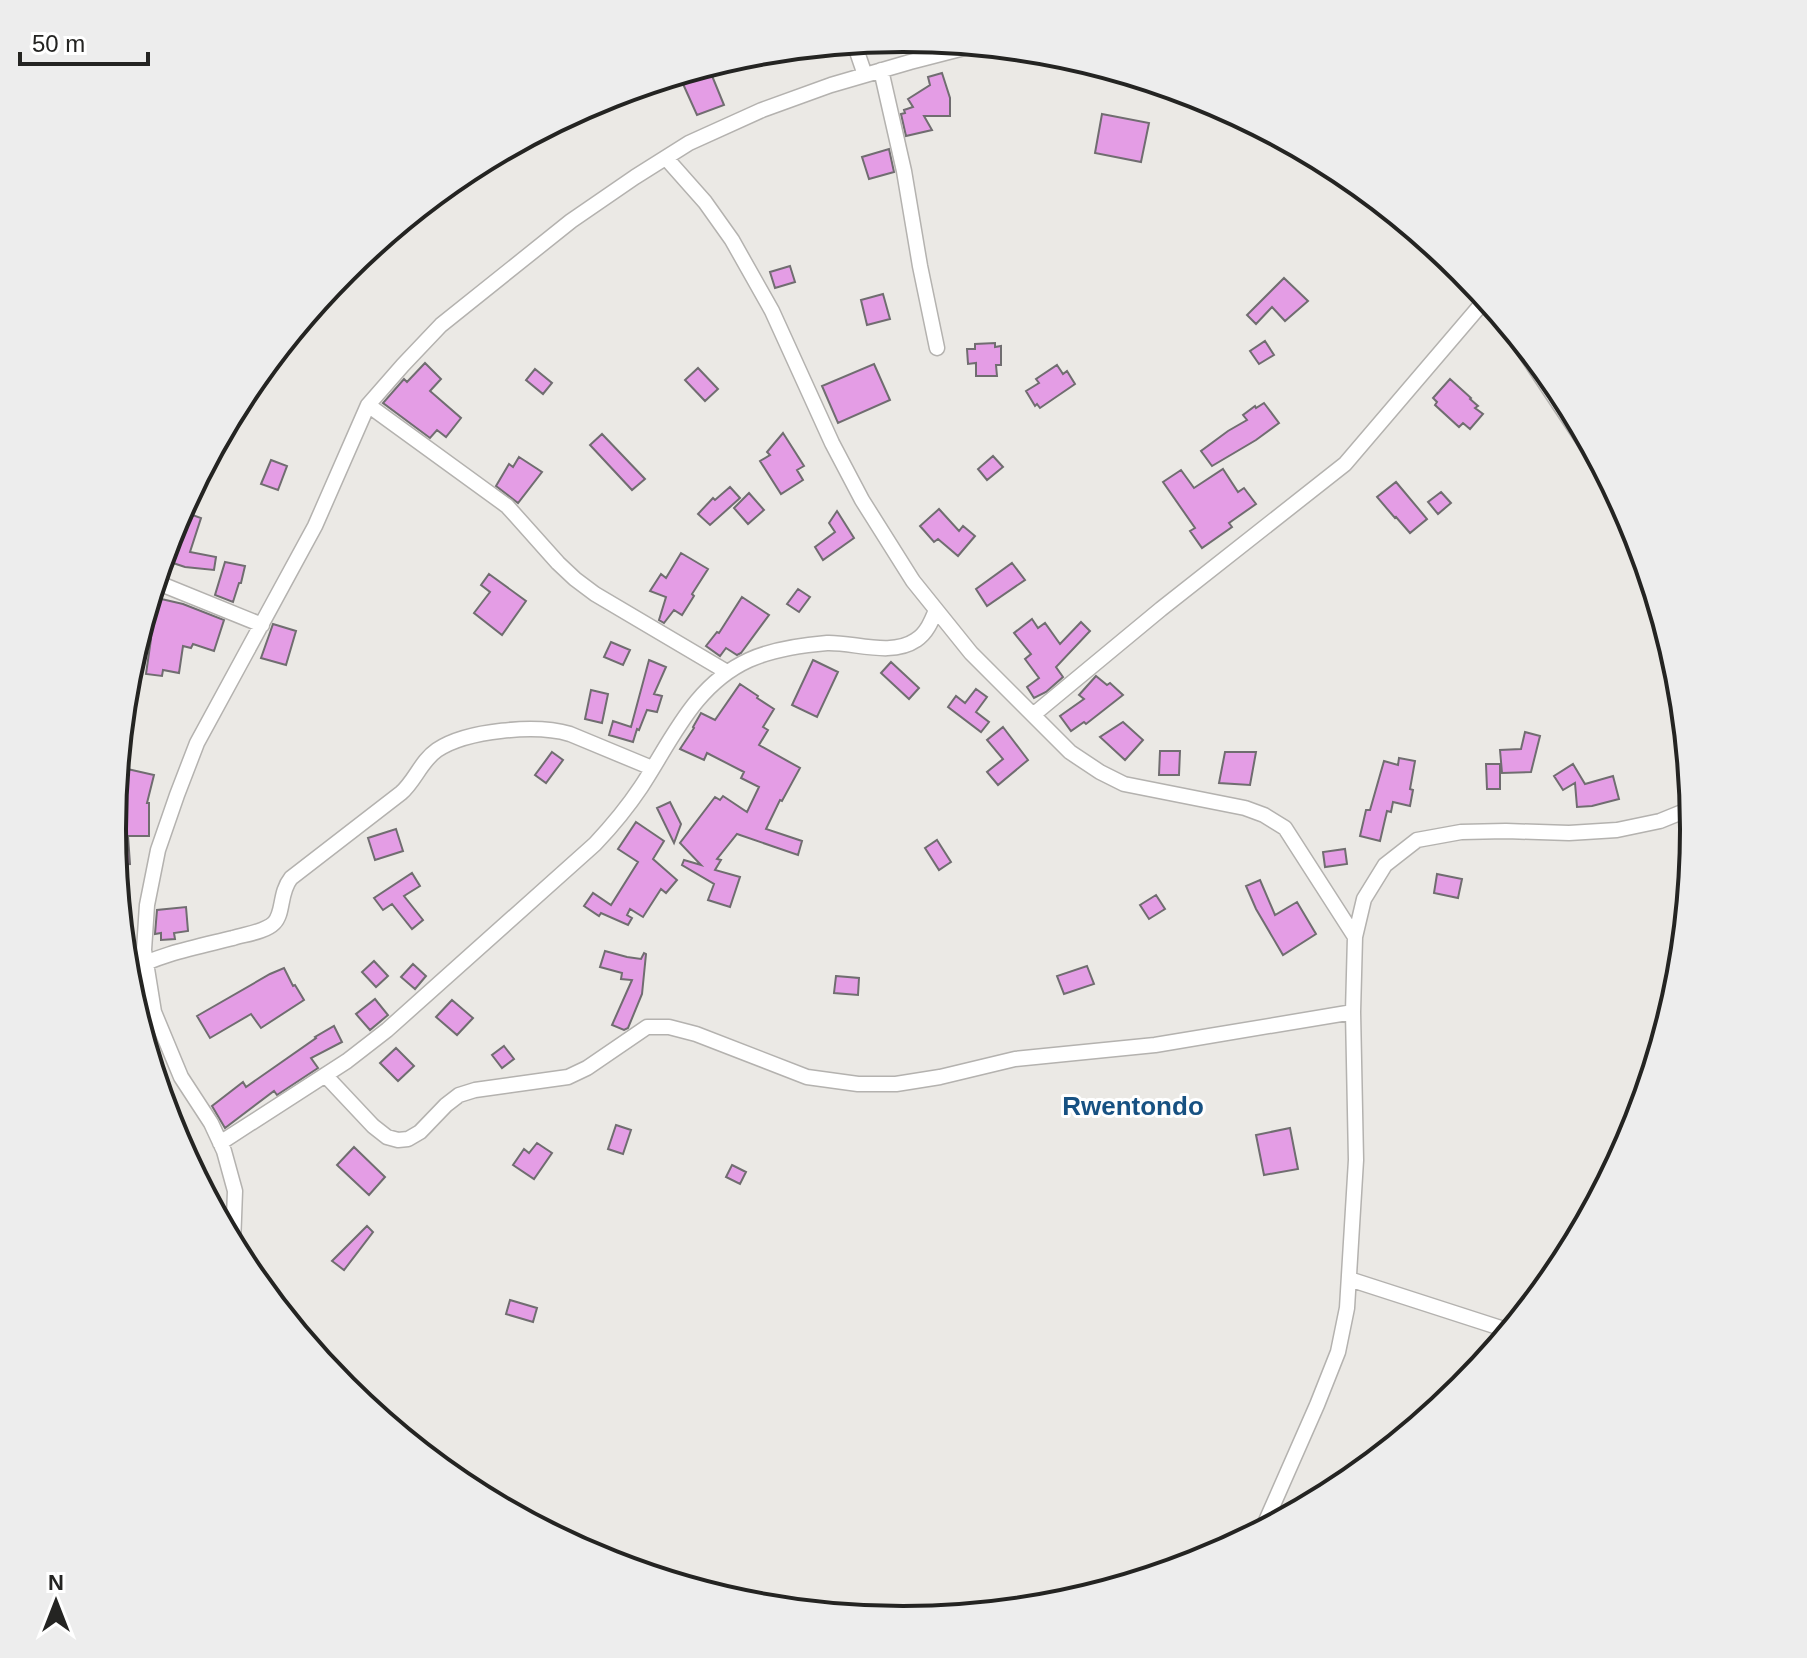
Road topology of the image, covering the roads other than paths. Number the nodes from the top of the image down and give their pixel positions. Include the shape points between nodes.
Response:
1 (858, 54) edge
2 (943, 54) edge
3 (881, 70) junction
4 (865, 75) junction
5 (666, 158) junction
6 (1479, 307) edge
7 (937, 348) dead end
8 (368, 405) junction
9 (166, 586) edge
10 (936, 610) junction
11 (262, 625) junction
12 (727, 672) junction
13 (1033, 715) junction
14 (652, 768) junction
15 (1680, 813) edge
16 (1355, 937) junction
17 (146, 961) junction
18 (139, 965) edge
19 (1353, 1012) junction
20 (325, 1075) junction
21 (220, 1143) junction
22 (234, 1222) edge
23 (1349, 1279) junction
24 (1499, 1327) edge
25 (1269, 1514) edge

1 - 4 street
2 - 3 street
3 - 4 street
3 - 7 street
4 - 5 street via 762,110
5 - 8 street via 571,221 441,325
5 - 10 street via 732,240 772,311 862,500
6 - 13 street via 1345,464
8 - 11 street via 315,526
8 - 12 street via 507,506 595,594
9 - 11 street
10 - 12 street via 917,640 898,647 796,647 751,659
10 - 13 street
11 - 17 street via 197,743 158,850 147,905
12 - 14 street via 688,711
13 - 16 street via 1070,752 1124,784 1245,808 1285,828
14 - 17 street via 542,728 485,733 451,743 424,762 401,793 291,878 276,922
14 - 20 street via 621,817 595,844 387,1030
15 - 16 street via 1617,830 1461,832 1417,840 1385,865 1364,899
16 - 19 street
17 - 18 street
17 - 21 street via 154,1012 181,1077
19 - 20 street via 1155,1045 1015,1059 896,1084 807,1077 696,1034 647,1027 568,1077 459,1095 420,1132 398,1140 373,1126
19 - 23 street via 1356,1160
20 - 21 street
21 - 22 street via 235,1191
23 - 24 street
23 - 25 street via 1338,1352

